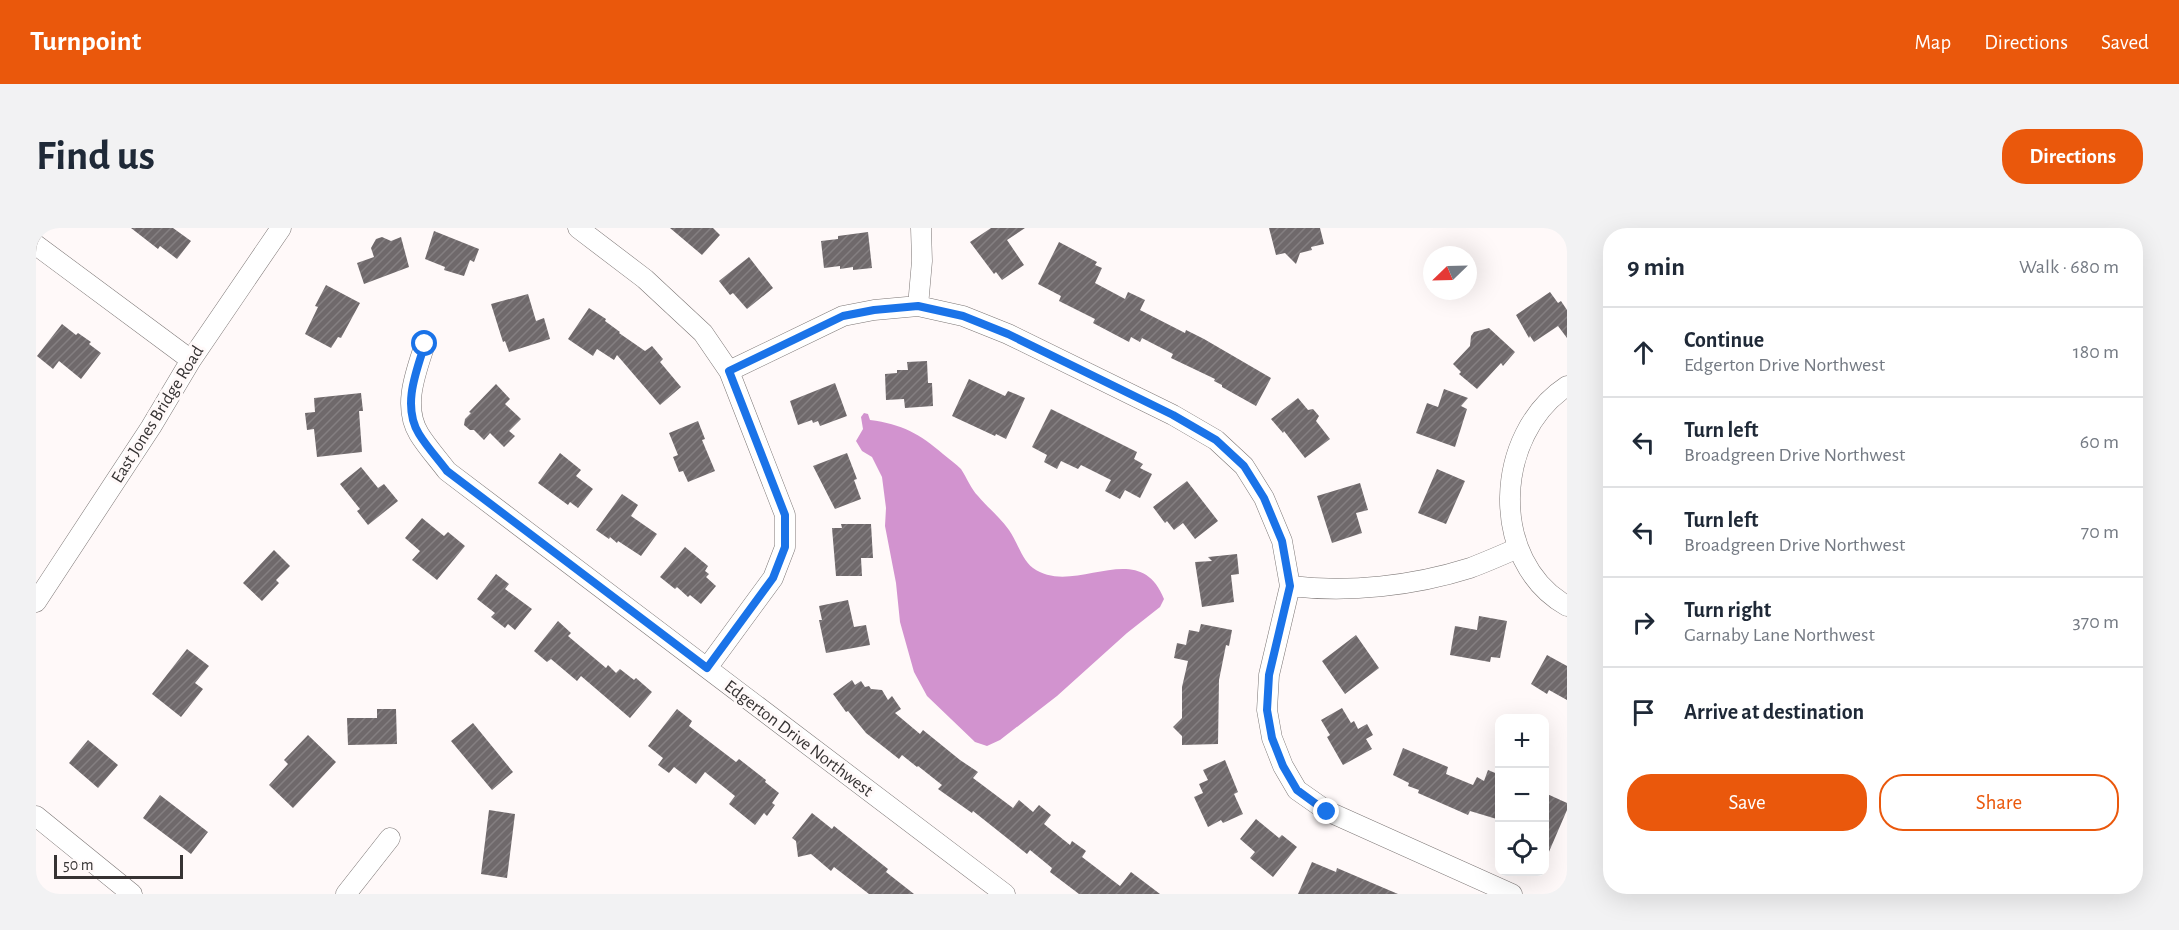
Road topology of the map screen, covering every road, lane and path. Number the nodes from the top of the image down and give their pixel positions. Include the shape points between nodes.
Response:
1 (280, 228) edge
2 (578, 228) edge
3 (921, 228) edge
4 (36, 245) edge
5 (918, 306) junction
6 (425, 344) dead end
7 (191, 360) junction
8 (729, 371) junction
9 (1567, 386) edge
10 (1518, 548) junction
11 (1290, 586) junction
12 (36, 602) edge
13 (1567, 606) edge
14 (707, 668) junction
15 (36, 816) edge
16 (390, 838) dead end
17 (132, 894) edge
18 (345, 894) edge
19 (1005, 894) edge
20 (1512, 894) edge

1 - 7 street, East Jones Bridge Road
2 - 8 street via 645,279 703,333
3 - 5 street
4 - 7 street
5 - 8 street via 843,316
5 - 11 street via 963,316 1008,334 1216,440 1244,466 1264,498 1282,541
6 - 14 street, Edgerton Drive Northwest via 412,384 412,410 417,432 447,471
7 - 12 street, East Jones Bridge Road
8 - 14 street via 785,515 785,547 773,578
9 - 10 street via 1536,414 1521,441 1511,476 1509,504
10 - 11 street via 1435,578 1357,588
10 - 13 street via 1536,579
11 - 20 street via 1269,675 1267,710 1272,738 1297,790 1327,812
14 - 19 street, Edgerton Drive Northwest
15 - 17 street
16 - 18 street

